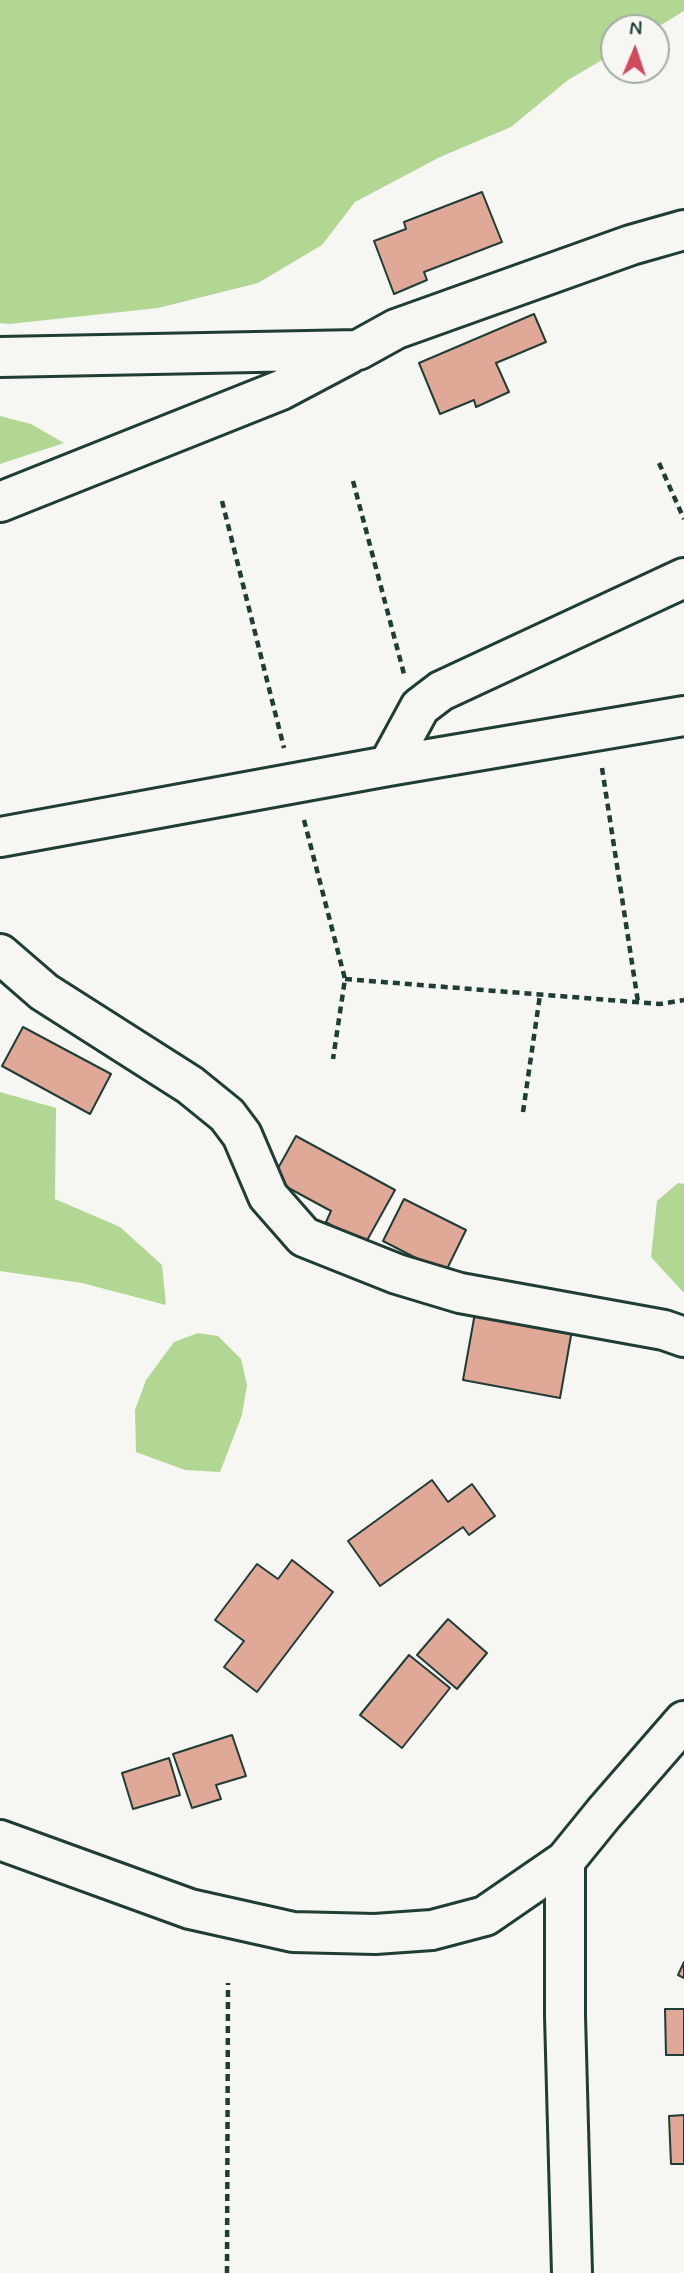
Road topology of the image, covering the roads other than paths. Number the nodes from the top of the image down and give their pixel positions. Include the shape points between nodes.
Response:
1 (684, 230) edge
2 (359, 350) junction
3 (0, 356) edge
4 (0, 502) edge
5 (684, 578) edge
6 (684, 716) edge
7 (388, 766) junction
8 (0, 837) edge
9 (0, 954) edge
10 (684, 1337) edge
11 (684, 1721) edge
12 (0, 1840) edge
13 (565, 1861) junction
14 (572, 2273) edge

1 - 2 street via 396,329
2 - 3 street
2 - 4 street via 281,390
5 - 7 street via 441,691 420,707
6 - 7 street
7 - 8 street
9 - 10 street via 44,992 190,1085 227,1115 242,1135 268,1196 304,1237 460,1293
11 - 13 street
12 - 13 street via 190,1909 293,1933 432,1930 485,1916
13 - 14 street

